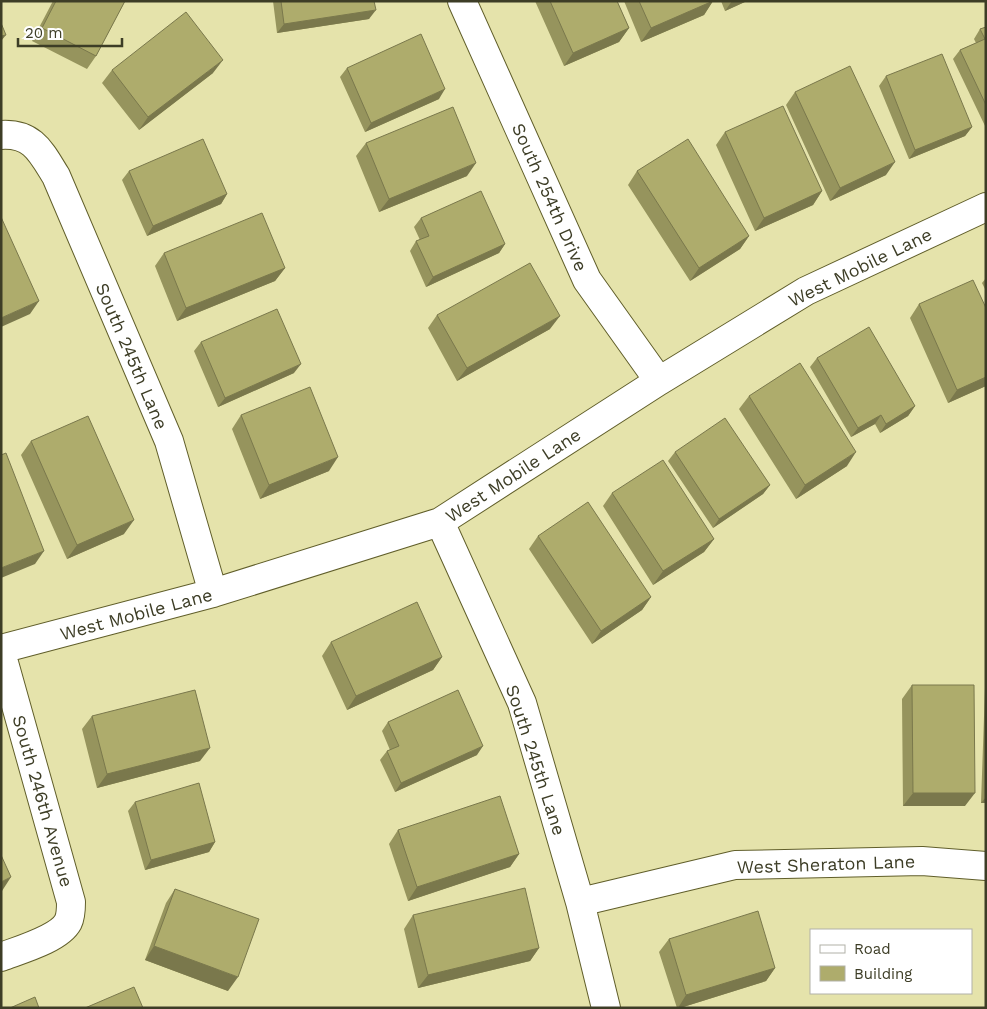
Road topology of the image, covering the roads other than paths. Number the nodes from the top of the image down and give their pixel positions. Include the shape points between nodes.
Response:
1 (462, 1) edge
2 (10, 135) edge
3 (986, 207) edge
4 (659, 381) junction
5 (440, 522) junction
6 (213, 593) junction
7 (1, 650) edge
8 (986, 866) edge
9 (580, 902) junction
10 (1, 957) edge
11 (606, 1008) edge

1 - 4 street, South 254th Drive via 587,280
2 - 6 street, South 245th Lane via 30,141 56,176 169,441
3 - 4 street, West Mobile Lane via 806,291
4 - 5 street, West Mobile Lane
5 - 6 street, West Mobile Lane
5 - 9 street, South 245th Lane via 522,703
6 - 7 street, West Mobile Lane
7 - 10 street, South 246th Avenue via 71,902 71,914 62,930
8 - 9 street, West Sheraton Lane via 922,862 735,865
9 - 11 street, South 245th Lane

